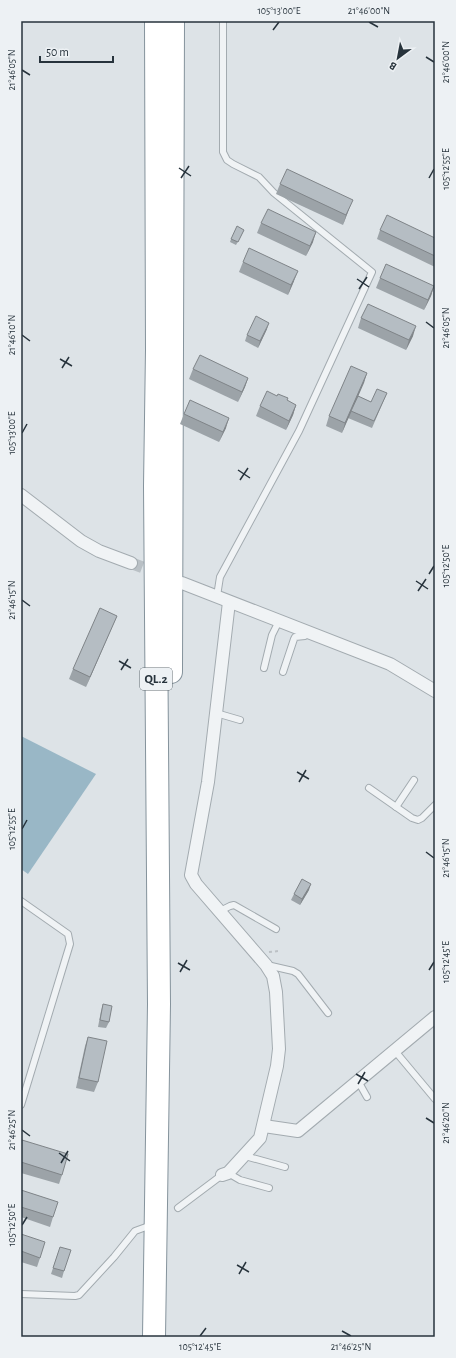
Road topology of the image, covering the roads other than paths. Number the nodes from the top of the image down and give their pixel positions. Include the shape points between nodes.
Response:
1 (156, 21) edge
2 (173, 21) edge
3 (223, 21) edge
4 (21, 495) edge
5 (131, 563) tunnel mouth
6 (182, 583) dead end
7 (217, 596) junction
8 (229, 602) junction
9 (279, 621) junction
10 (308, 633) junction
11 (264, 668) dead end
12 (282, 672) dead end
13 (435, 691) edge
14 (216, 713) junction
15 (240, 720) dead end
16 (414, 780) dead end
17 (369, 788) dead end
18 (435, 805) edge
19 (396, 807) junction
20 (21, 901) edge
21 (220, 912) junction
22 (276, 930) dead end
23 (266, 965) junction
24 (328, 1013) dead end
25 (435, 1017) edge
26 (395, 1051) junction
27 (358, 1081) junction
28 (367, 1097) dead end
29 (435, 1099) edge
30 (21, 1105) edge
31 (264, 1126) junction
32 (245, 1156) junction
33 (285, 1167) dead end
34 (225, 1174) junction
35 (269, 1188) dead end
36 (178, 1208) dead end
37 (146, 1227) dead end
38 (21, 1294) edge
39 (154, 1337) edge
40 (169, 1337) edge

1 - 39 highway, QL.2 via 158,1004
2 - 40 highway, QL.2
3 - 7 lane via 224,156 233,164 259,177 274,193 372,272 299,431 220,577
4 - 5 street via 81,541
6 - 7 street
7 - 8 street
8 - 9 street
8 - 14 street
9 - 10 street
9 - 11 lane via 272,635
10 - 12 lane via 295,637
10 - 13 street via 390,664
14 - 15 lane
14 - 21 street via 208,782 191,875
16 - 19 lane
17 - 19 lane
18 - 19 lane via 418,820
20 - 30 lane via 68,934 70,944
21 - 22 lane via 234,905
21 - 23 street
23 - 24 lane via 298,974
23 - 31 street via 273,976 276,992 279,1049
25 - 26 street
26 - 27 street
26 - 29 lane
27 - 28 lane
27 - 31 street via 298,1131
31 - 32 street via 260,1138
32 - 33 lane
32 - 34 street
34 - 35 lane
34 - 36 lane
37 - 38 lane via 135,1231 79,1295

